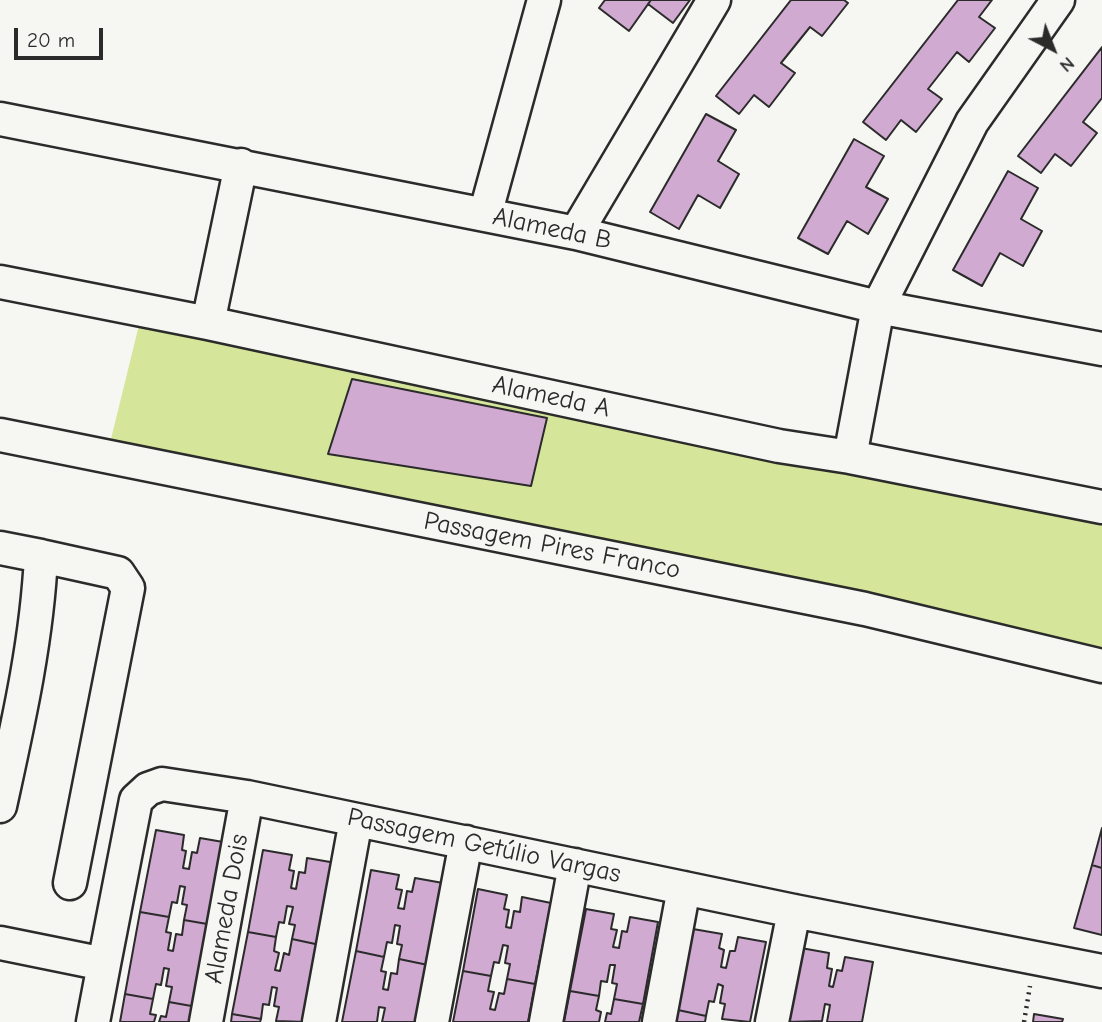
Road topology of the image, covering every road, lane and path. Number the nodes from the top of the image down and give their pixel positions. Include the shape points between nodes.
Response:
1 (544, 0) edge
2 (714, 0) edge
3 (1058, 0) edge
4 (0, 119) edge
5 (241, 165) junction
6 (485, 215) junction
7 (576, 233) junction
8 (0, 282) edge
9 (877, 307) junction
10 (208, 323) junction
11 (1102, 349) edge
12 (0, 435) edge
13 (850, 457) junction
14 (1102, 507) edge
15 (0, 548) edge
16 (41, 556) junction
17 (1102, 666) edge
18 (4, 767) edge
19 (247, 797) junction
20 (0, 806) edge
21 (356, 820) junction
22 (466, 842) junction
23 (575, 865) junction
24 (70, 883) dead end
25 (684, 888) junction
26 (794, 911) junction
27 (0, 943) edge
28 (104, 964) junction
29 (1102, 971) edge
30 (93, 1022) edge
31 (206, 1022) edge
32 (319, 1022) edge
33 (432, 1022) edge
34 (545, 1022) edge
35 (659, 1022) edge
36 (772, 1022) edge

1 - 6 street
2 - 7 street
3 - 9 street via 971,122
4 - 5 street, Alameda B
5 - 6 street, Alameda B
5 - 10 street
6 - 7 street, Alameda B
7 - 9 street, Alameda B
8 - 10 street, Alameda A
9 - 11 street, Alameda B
9 - 13 street
10 - 13 street, Alameda A via 779,446
12 - 17 street, Passagem Pires Franco via 865,609
13 - 14 street, Alameda A
15 - 16 street
16 - 18 street via 24,698
16 - 24 street via 118,573 128,589
18 - 20 street
19 - 21 street, Passagem Getúlio Vargas
19 - 28 street, Passagem Getúlio Vargas via 162,784 136,800
19 - 31 street, Alameda Dois
21 - 22 street, Passagem Getúlio Vargas
21 - 32 street
22 - 23 street, Passagem Getúlio Vargas
22 - 33 street
23 - 25 street, Passagem Getúlio Vargas
23 - 34 street
25 - 26 street, Passagem Getúlio Vargas
25 - 35 street
26 - 29 street, Passagem Getúlio Vargas
26 - 36 street
27 - 28 street
28 - 30 street, Passagem Getúlio Vargas

